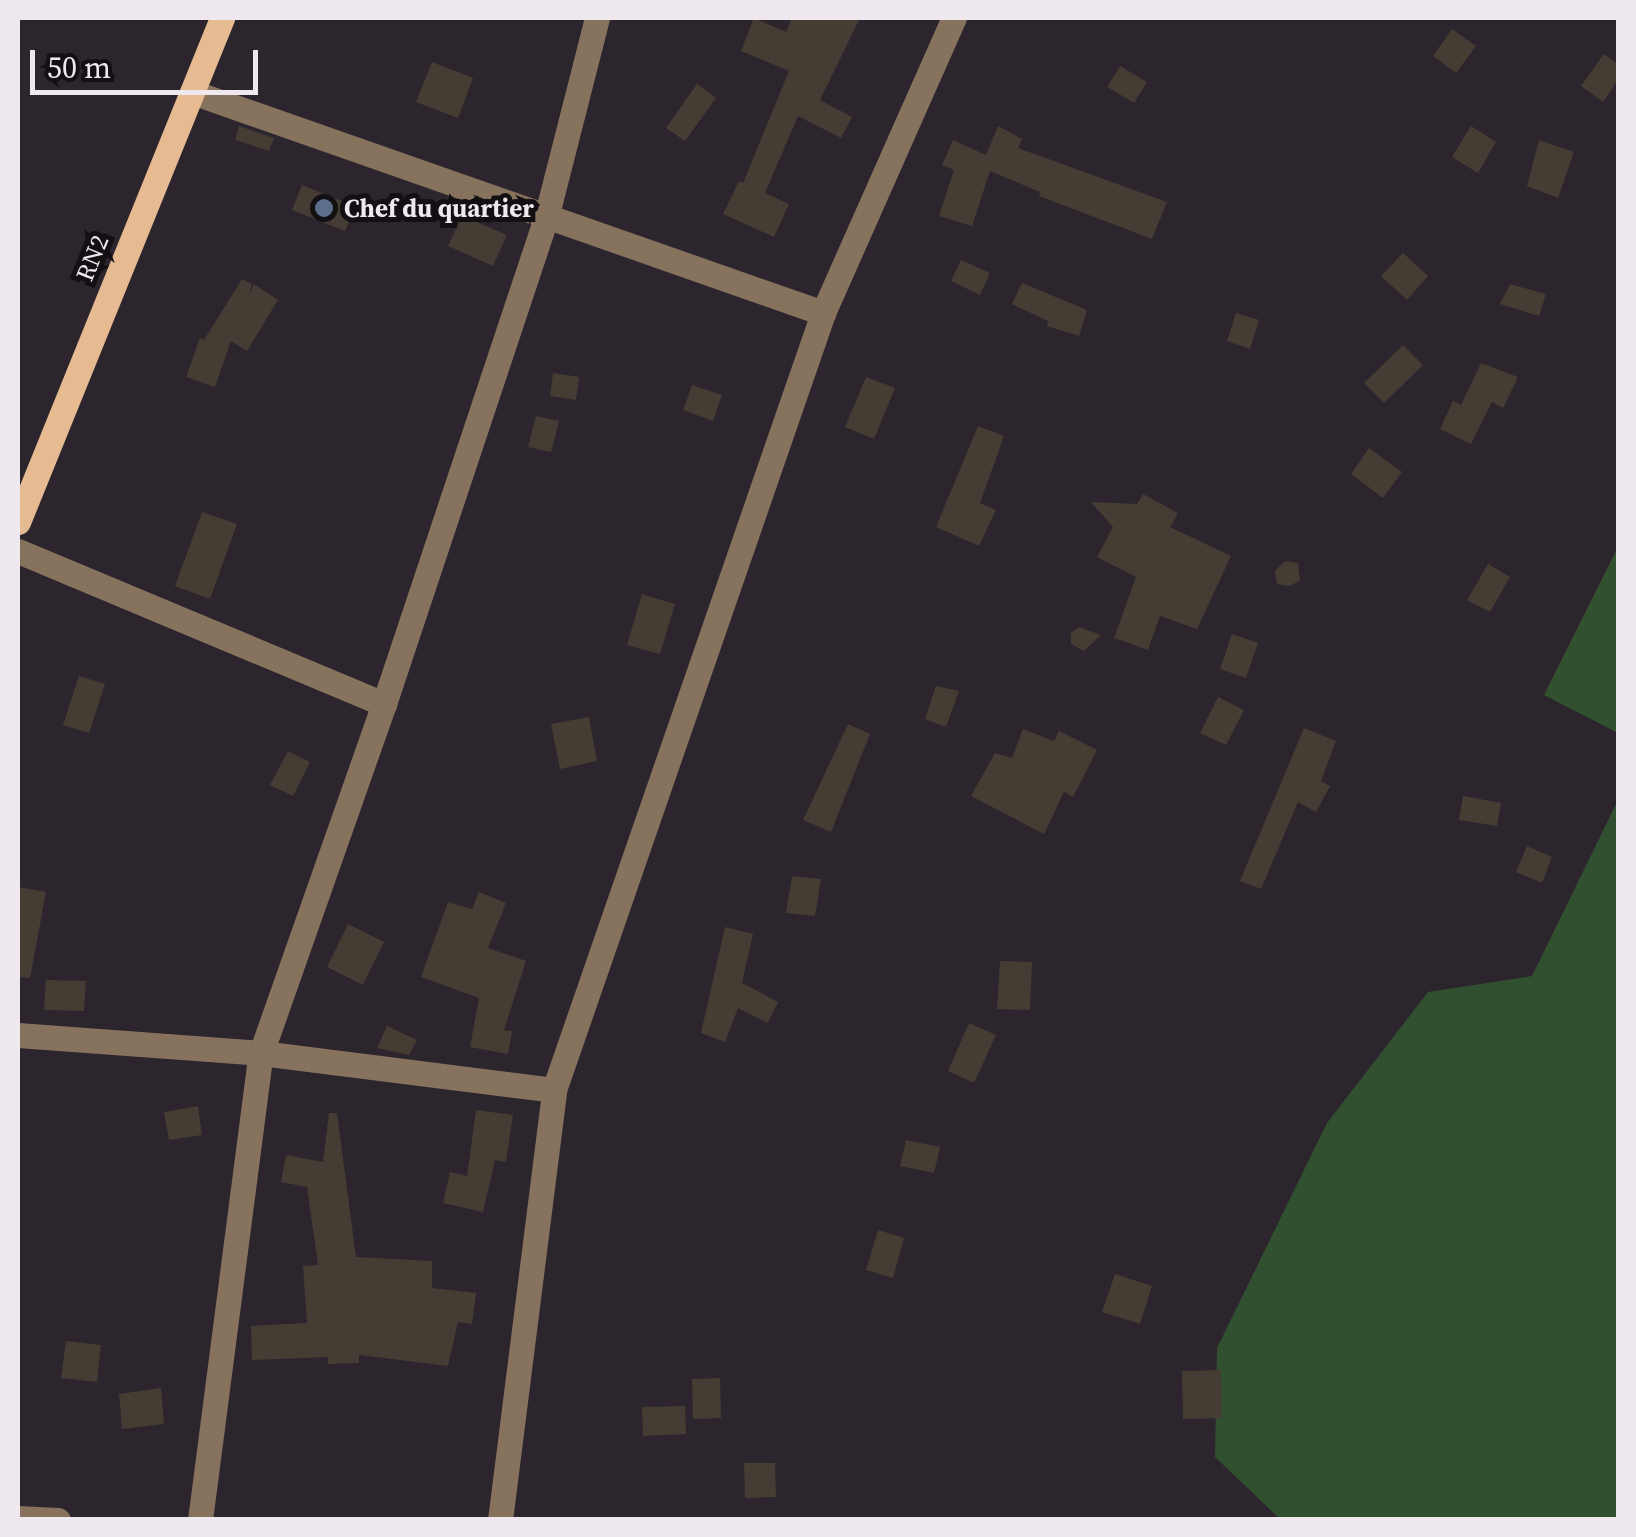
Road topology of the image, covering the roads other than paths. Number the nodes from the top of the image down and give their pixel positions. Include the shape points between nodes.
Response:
1 (222, 18) edge
2 (598, 18) edge
3 (954, 18) edge
4 (192, 92) junction
5 (546, 218) junction
6 (823, 313) junction
7 (18, 522) edge
8 (18, 551) edge
9 (384, 704) junction
10 (18, 1035) edge
11 (261, 1053) junction
12 (554, 1090) junction
13 (18, 1518) edge
14 (58, 1520) edge
15 (200, 1520) edge
16 (500, 1520) edge

1 - 4 main road, RN2
2 - 5 street
3 - 6 street
4 - 5 street
4 - 7 main road, RN2
5 - 6 street
5 - 9 street
6 - 12 street
8 - 9 street
9 - 11 street
10 - 11 street
11 - 12 street
11 - 15 street
12 - 16 street
13 - 14 street

